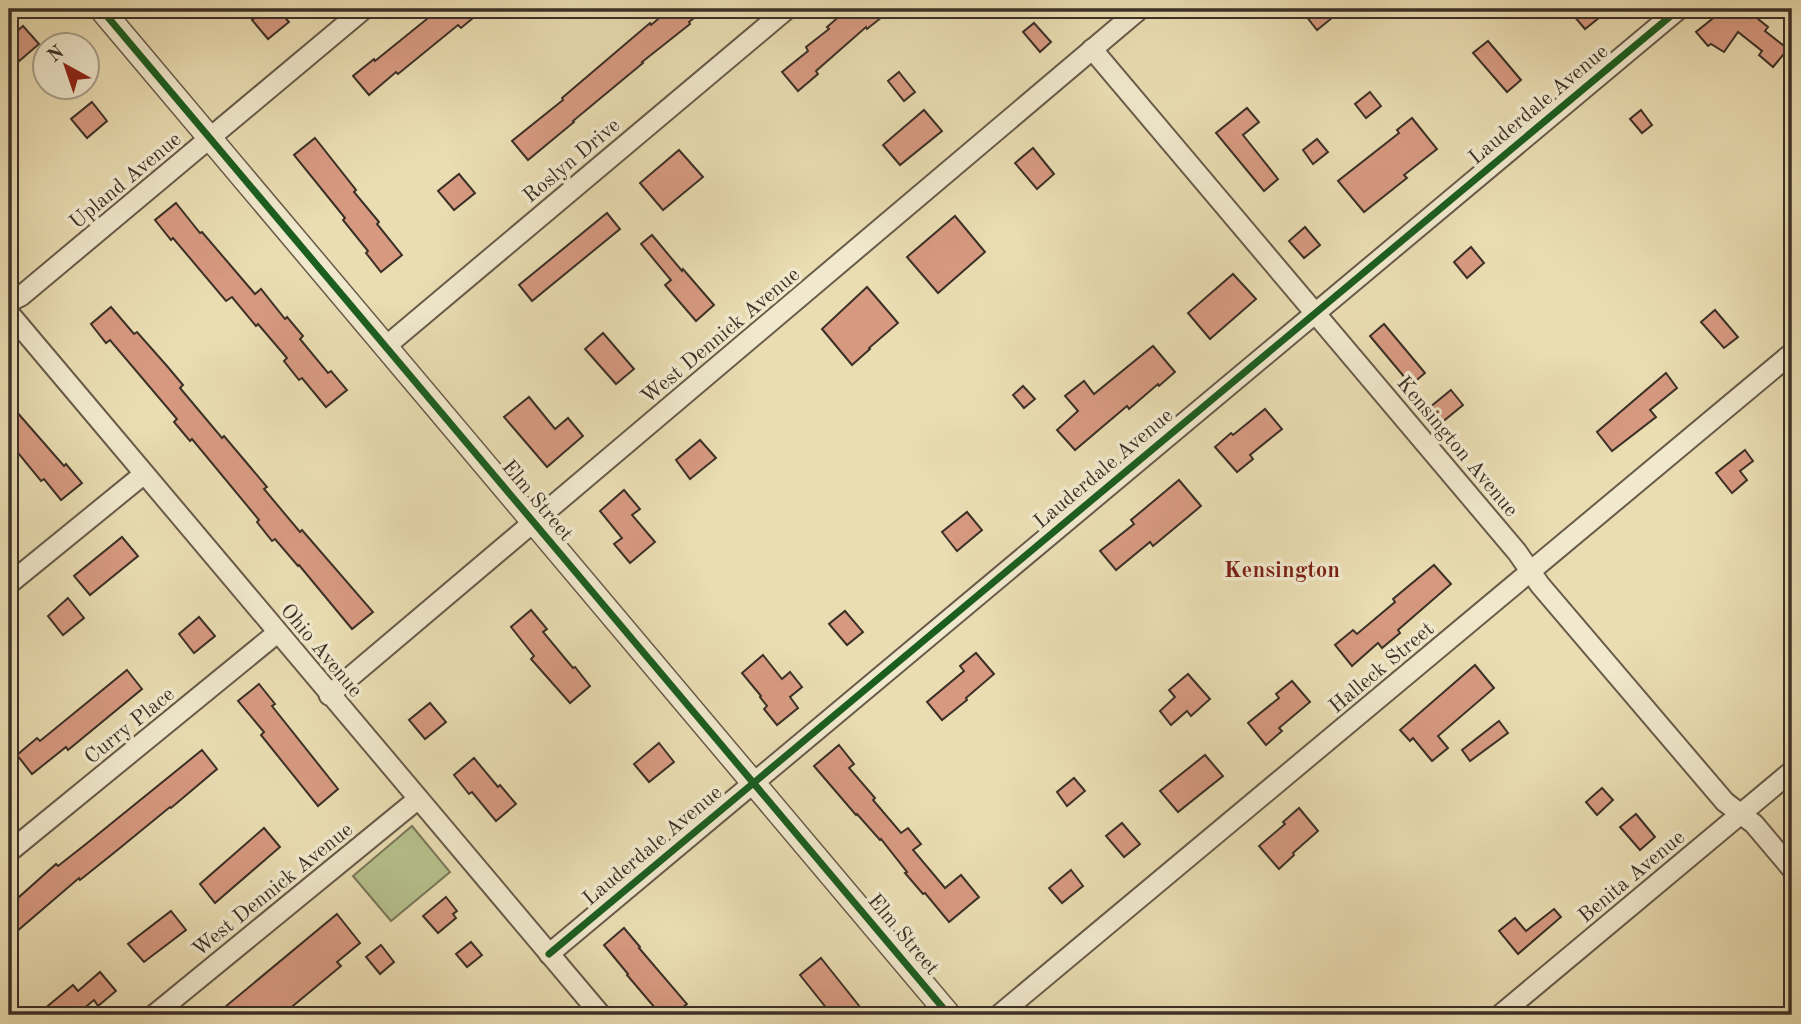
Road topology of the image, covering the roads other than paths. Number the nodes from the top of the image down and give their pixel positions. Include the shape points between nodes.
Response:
1 (101, 9) edge
2 (364, 9) edge
3 (787, 9) edge
4 (1140, 9) edge
5 (1679, 9) edge
6 (1092, 49) junction
7 (210, 139) junction
8 (9, 302) edge
9 (9, 313) edge
10 (1315, 313) junction
11 (385, 347) junction
12 (1792, 353) edge
13 (144, 474) junction
14 (534, 522) junction
15 (1531, 571) junction
16 (9, 584) edge
17 (277, 633) junction
18 (329, 695) junction
19 (1792, 771) edge
20 (754, 782) junction
21 (418, 799) junction
22 (1740, 814) junction
23 (9, 852) edge
24 (1792, 869) edge
25 (549, 954) junction
26 (154, 1015) edge
27 (601, 1015) edge
28 (949, 1015) edge
29 (999, 1015) edge
30 (1500, 1015) edge

1 - 7 street, Elm Street
2 - 7 street, Upland Avenue
3 - 11 street, Roslyn Drive
4 - 6 street, West Dennick Avenue
5 - 10 street, Lauderdale Avenue
6 - 10 street, Kensington Avenue
6 - 14 street, West Dennick Avenue
7 - 8 street, Upland Avenue
7 - 11 street, Elm Street
9 - 13 street, Ohio Avenue
10 - 15 street, Kensington Avenue
10 - 20 street, Lauderdale Avenue
11 - 14 street, Elm Street
12 - 15 street, Halleck Street
13 - 16 street
13 - 17 street, Ohio Avenue
14 - 18 street, West Dennick Avenue
14 - 20 street, Elm Street
15 - 22 street, Kensington Avenue via 1724,802
15 - 29 street, Halleck Street
17 - 18 street, Ohio Avenue
17 - 23 street, Curry Place
18 - 21 street, Ohio Avenue
19 - 22 street, Benita Avenue
20 - 25 street, Lauderdale Avenue
20 - 28 street, Elm Street
21 - 25 street, Ohio Avenue
21 - 26 street, West Dennick Avenue
22 - 24 street, Kensington Avenue
22 - 30 street, Benita Avenue
25 - 27 street, Ohio Avenue

